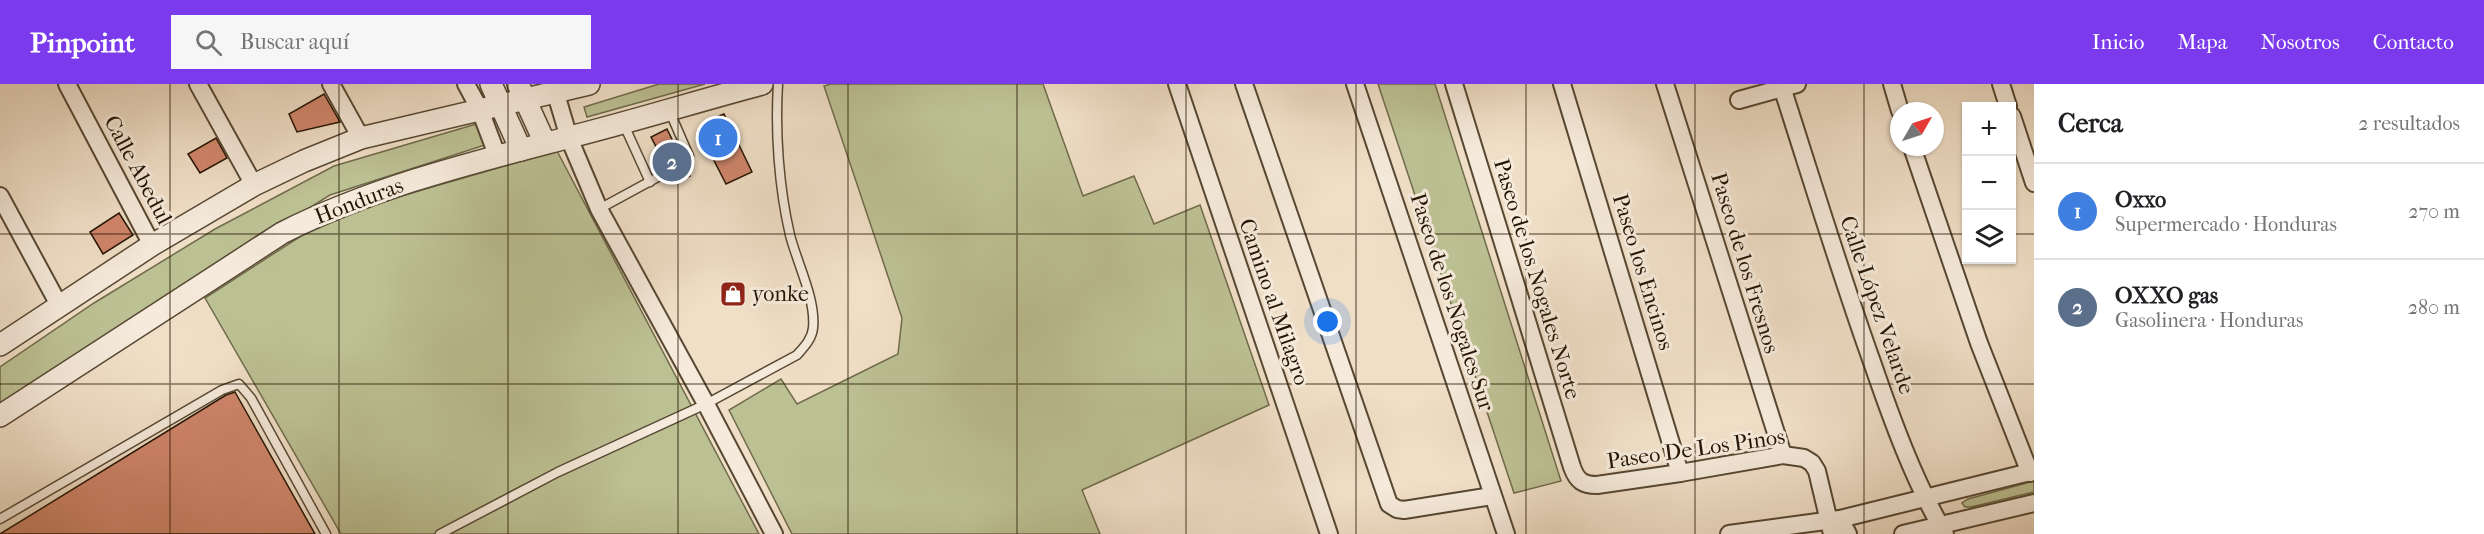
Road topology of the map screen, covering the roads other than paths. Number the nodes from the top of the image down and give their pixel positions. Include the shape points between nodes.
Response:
1 (67, 84) edge
2 (198, 84) edge
3 (331, 84) edge
4 (466, 84) edge
5 (491, 84) edge
6 (589, 84) edge
7 (762, 84) edge
8 (778, 84) edge
9 (1177, 84) edge
10 (1244, 84) edge
11 (1355, 84) edge
12 (1454, 84) edge
13 (1562, 84) edge
14 (1665, 84) edge
15 (1892, 84) edge
16 (2001, 84) edge
17 (1787, 85) edge
18 (555, 87) edge
19 (523, 92) edge
20 (1739, 100) dead end
21 (1897, 102) edge
22 (2007, 102) edge
23 (502, 105) junction
24 (669, 109) junction
25 (480, 110) junction
26 (623, 122) junction
27 (2016, 128) edge
28 (360, 138) junction
29 (569, 138) junction
30 (545, 142) junction
31 (521, 150) junction
32 (497, 155) junction
33 (1915, 156) edge
34 (685, 165) dead end
35 (669, 171) dead end
36 (650, 182) junction
37 (2034, 183) edge
38 (254, 185) junction
39 (0, 196) edge
40 (599, 209) junction
41 (152, 245) junction
42 (58, 306) junction
43 (0, 345) edge
44 (706, 404) junction
45 (0, 416) edge
46 (1783, 455) junction
47 (2032, 472) edge
48 (1680, 474) junction
49 (1583, 484) joint
50 (1492, 495) junction
51 (1927, 498) junction
52 (2034, 503) edge
53 (0, 519) edge
54 (1834, 524) edge
55 (1942, 529) edge
56 (326, 534) edge
57 (440, 534) edge
58 (774, 534) edge
59 (1329, 534) edge
60 (1506, 534) edge
61 (1737, 534) edge
62 (1848, 534) edge
63 (1904, 534) edge

1 - 41 street, Calle Abedul
2 - 38 street
3 - 28 street
4 - 25 street
5 - 23 street
6 - 18 street
7 - 24 street, Honduras
8 - 44 lane via 782,189 813,328 808,343 796,355
9 - 59 street, Camino al Milagro
10 - 50 street via 1389,504 1404,510
11 - 50 street, Paseo de los Nogales Sur
12 - 49 street, Paseo de los Nogales Norte via 1572,467
13 - 48 street, Paseo los Encinos
14 - 46 street, Paseo de los Fresnos
15 - 21 street
16 - 22 street
17 - 20 street
17 - 51 street, Calle López Velarde via 1849,300 1887,405
18 - 19 street
18 - 29 street
19 - 23 street
19 - 30 street
23 - 25 street
23 - 31 street
24 - 26 street, Honduras
24 - 34 lane via 689,156
25 - 28 street
25 - 32 street
26 - 29 street, Honduras
26 - 36 lane
27 - 37 street
28 - 38 street
29 - 30 street, Honduras
29 - 40 street
30 - 31 street, Honduras
31 - 32 street, Honduras
32 - 45 street, Honduras via 383,189 282,233
33 - 47 street via 1976,333
35 - 36 lane
36 - 40 lane
38 - 41 street
39 - 42 street
40 - 44 street
41 - 42 street
42 - 43 street
44 - 57 lane via 558,472
44 - 58 street
46 - 48 street, Paseo De Los Pinos
46 - 54 street, Paseo De Los Pinos via 1812,463
47 - 51 street
48 - 49 street, Paseo De Los Pinos
50 - 60 street, Paseo de los Nogales Sur
51 - 54 street
51 - 55 street, Calle López Velarde
52 - 55 street
53 - 56 lane via 222,390 239,384
54 - 61 street
54 - 62 street
55 - 63 street

